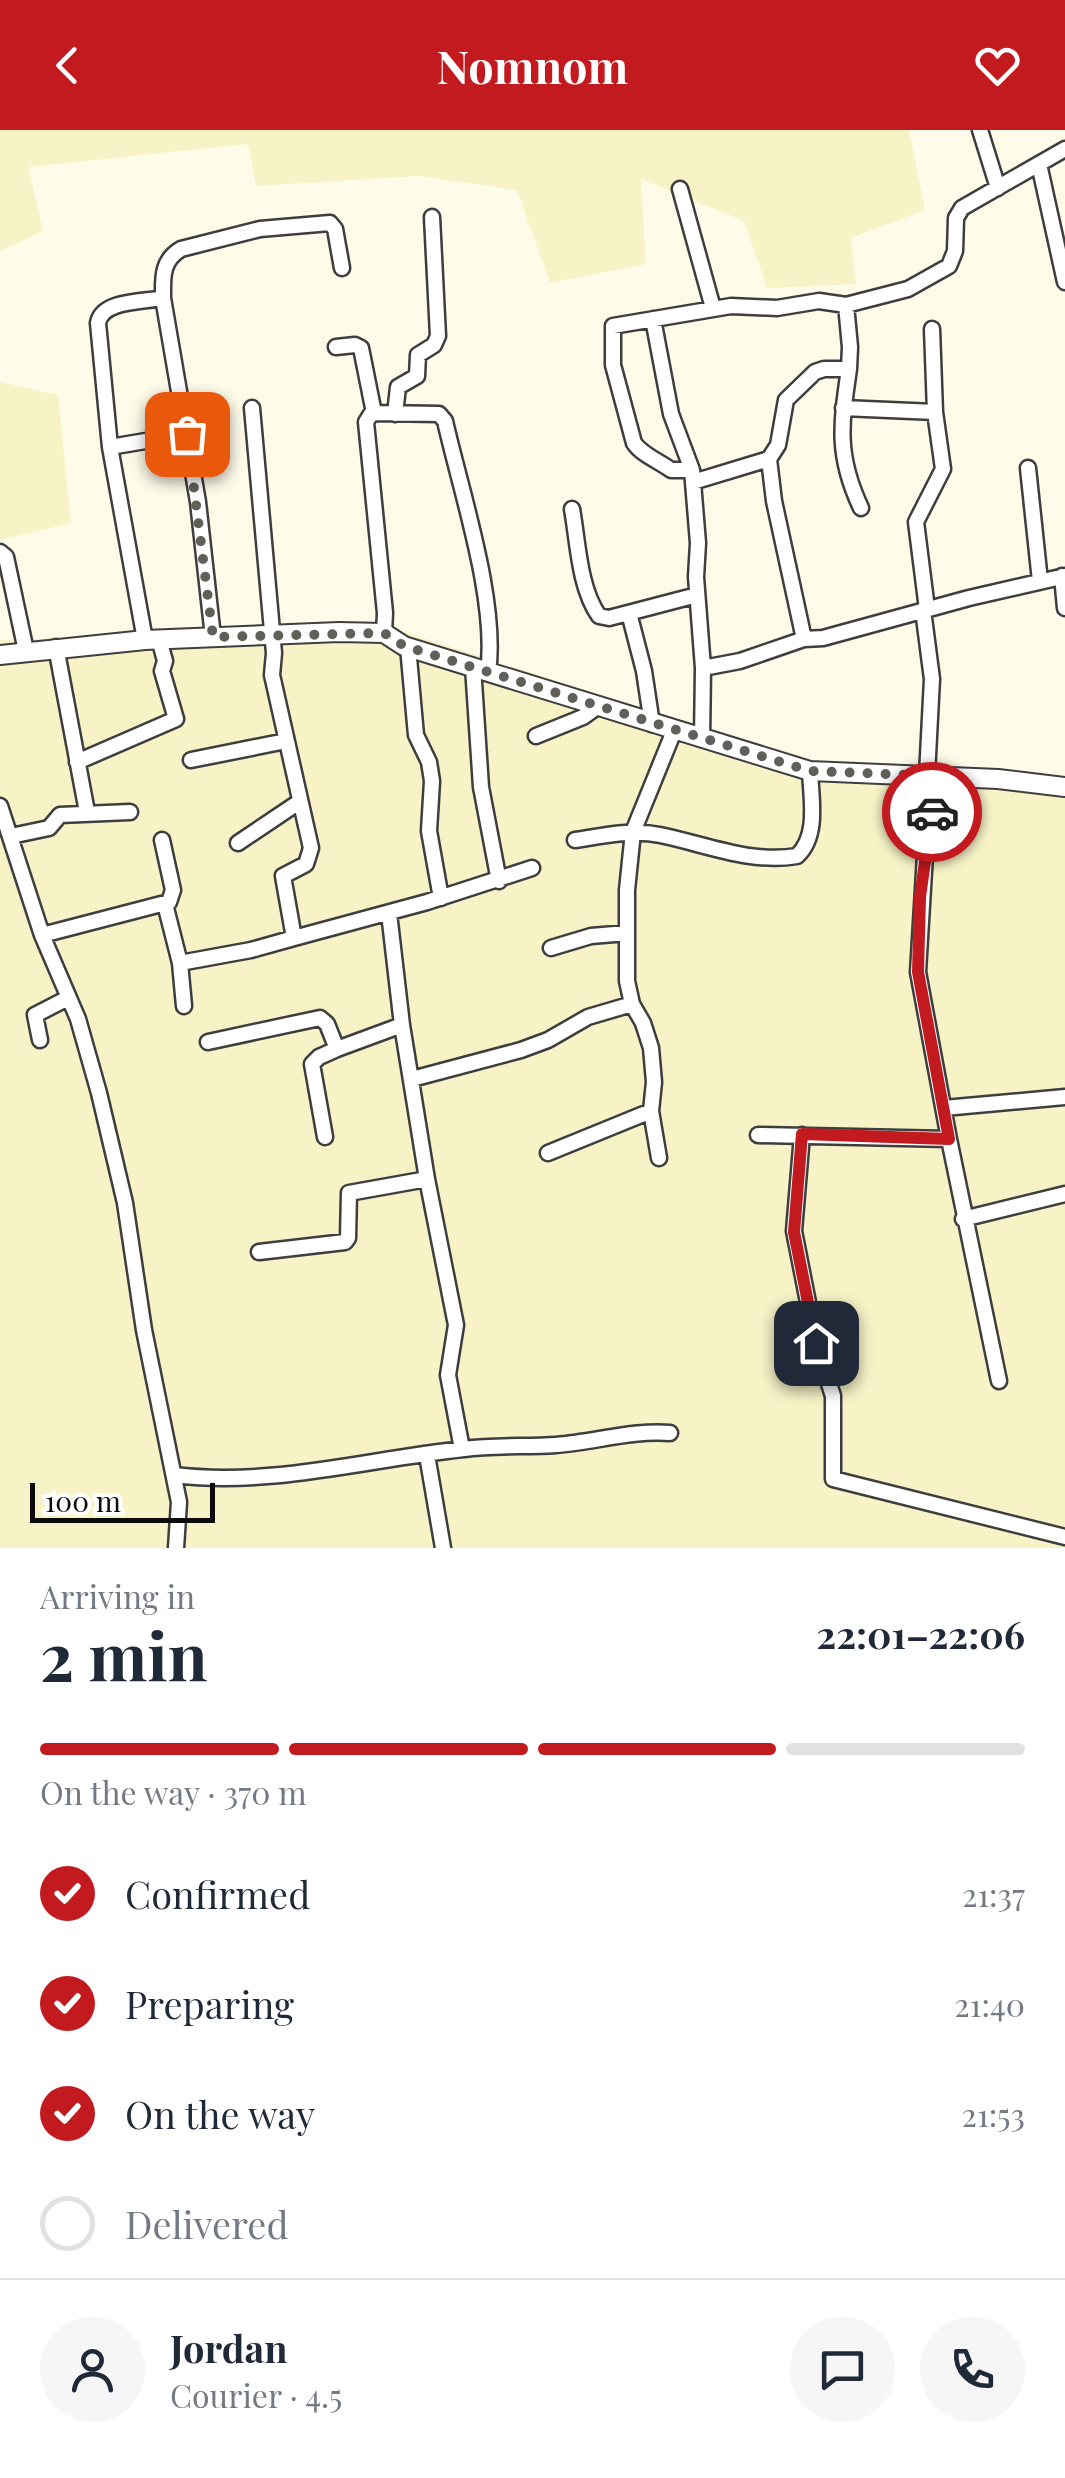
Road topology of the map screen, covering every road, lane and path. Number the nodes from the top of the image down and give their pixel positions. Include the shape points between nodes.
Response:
1 (980, 130) edge
2 (1065, 149) edge
3 (1039, 164) junction
4 (998, 188) junction
5 (680, 189) dead end
6 (432, 217) dead end
7 (342, 268) dead end
8 (1065, 282) edge
9 (163, 298) junction
10 (846, 304) junction
11 (713, 308) junction
12 (652, 319) junction
13 (932, 329) dead end
14 (336, 346) dead end
15 (849, 368) junction
16 (252, 408) dead end
17 (844, 408) junction
18 (935, 412) junction
19 (374, 414) junction
20 (395, 414) junction
21 (187, 434) junction
22 (110, 447) junction
23 (769, 459) junction
24 (1028, 468) dead end
25 (692, 476) junction
26 (572, 508) dead end
27 (862, 508) dead end
28 (0, 552) edge
29 (1064, 576) edge
30 (1040, 581) junction
31 (697, 596) junction
32 (1065, 608) edge
33 (925, 610) junction
34 (629, 613) junction
35 (384, 633) junction
36 (272, 634) junction
37 (213, 637) junction
38 (152, 639) junction
39 (804, 640) junction
40 (56, 647) junction
41 (408, 647) junction
42 (26, 652) junction
43 (0, 656) edge
44 (703, 668) junction
45 (480, 669) junction
46 (597, 707) junction
47 (652, 724) junction
48 (674, 731) junction
49 (536, 736) dead end
50 (702, 739) junction
51 (286, 740) junction
52 (191, 760) dead end
53 (78, 762) junction
54 (810, 771) junction
55 (932, 776) junction
56 (1065, 787) edge
57 (299, 802) junction
58 (1, 803) edge
59 (87, 812) junction
60 (130, 812) dead end
61 (633, 832) junction
62 (11, 836) junction
63 (162, 840) dead end
64 (575, 840) dead end
65 (238, 843) dead end
66 (532, 868) dead end
67 (499, 881) junction
68 (441, 898) junction
69 (165, 904) junction
70 (389, 913) junction
71 (627, 933) junction
72 (42, 935) junction
73 (294, 938) junction
74 (552, 948) dead end
75 (180, 963) junction
76 (68, 998) junction
77 (632, 1004) junction
78 (184, 1006) dead end
79 (402, 1025) junction
80 (40, 1040) dead end
81 (208, 1042) dead end
82 (337, 1049) junction
83 (412, 1080) junction
84 (1065, 1097) edge
85 (944, 1108) junction
86 (651, 1110) junction
87 (802, 1134) junction
88 (758, 1135) dead end
89 (325, 1137) dead end
90 (949, 1139) junction
91 (548, 1153) dead end
92 (659, 1158) dead end
93 (427, 1180) junction
94 (1065, 1194) edge
95 (963, 1219) junction
96 (259, 1252) dead end
97 (999, 1382) dead end
98 (670, 1432) dead end
99 (462, 1449) junction
100 (427, 1456) junction
101 (174, 1475) junction
102 (1065, 1536) edge
103 (176, 1548) edge
104 (443, 1548) edge

1 - 4 street
2 - 3 street
3 - 4 street
3 - 8 street
4 - 10 street via 958,214 946,269 908,290
5 - 11 street
6 - 20 street via 438,336 418,355 417,376 396,391
7 - 9 street via 330,223 260,229 171,255
9 - 21 street
9 - 22 street via 106,308 98,316
10 - 11 street
10 - 15 street
11 - 12 street
12 - 25 street via 671,414
12 - 25 street via 613,326 615,374 637,448
13 - 18 street
14 - 19 street via 361,348
15 - 17 street
15 - 23 street via 815,372 786,400
16 - 36 street
17 - 18 street
17 - 27 street via 842,452
18 - 33 street via 943,469 916,522
19 - 20 street
19 - 35 street via 366,422 367,450
20 - 45 street via 439,414 445,421 492,641
21 - 22 street
21 - 37 street
22 - 38 street
23 - 25 street
23 - 39 street
24 - 30 street
25 - 31 street
26 - 34 street via 593,608 604,619
28 - 42 street
29 - 30 street
29 - 32 street
30 - 33 street
31 - 34 street
31 - 44 street
33 - 39 street
33 - 55 street
34 - 47 street
35 - 36 street
35 - 41 street
36 - 37 street
36 - 51 street via 272,675
37 - 38 street
38 - 40 street
38 - 53 street via 165,661 176,719
39 - 44 street
40 - 42 street
40 - 53 street
41 - 45 street
41 - 68 street via 416,735 432,781 428,831
42 - 43 street
44 - 50 street
45 - 46 street
45 - 67 street via 480,787
46 - 47 street
46 - 49 street
47 - 48 street
48 - 50 street
48 - 61 street
50 - 54 street
51 - 52 street
51 - 57 street
53 - 59 street
54 - 55 street
54 - 61 street via 810,830 797,856 753,856
55 - 56 street
55 - 85 street via 918,972
57 - 65 street
57 - 73 street via 311,856 283,876
58 - 62 street
59 - 60 street
59 - 62 street via 60,815 49,828
61 - 64 street
61 - 71 street
62 - 72 street
63 - 69 street via 173,890
66 - 67 street
67 - 68 street
68 - 70 street
69 - 72 street
69 - 75 street
70 - 73 street
70 - 79 street
71 - 74 street
71 - 77 street
72 - 76 street
73 - 75 street
75 - 78 street
76 - 80 street via 35,1015
76 - 101 street via 126,1203
77 - 83 street via 521,1050
77 - 86 street via 651,1048
79 - 82 street
79 - 83 street
81 - 82 street via 320,1018
82 - 89 street via 312,1064
83 - 93 street
84 - 85 street
85 - 90 street
86 - 91 street
86 - 92 street
87 - 88 street
87 - 90 street
87 - 102 street via 794,1232 833,1396 833,1480
90 - 95 street
93 - 96 street via 349,1193 345,1242
93 - 99 street via 456,1325 448,1375
94 - 95 street
95 - 97 street
98 - 99 street
99 - 100 street
100 - 101 street via 276,1475
100 - 104 street
101 - 103 street

